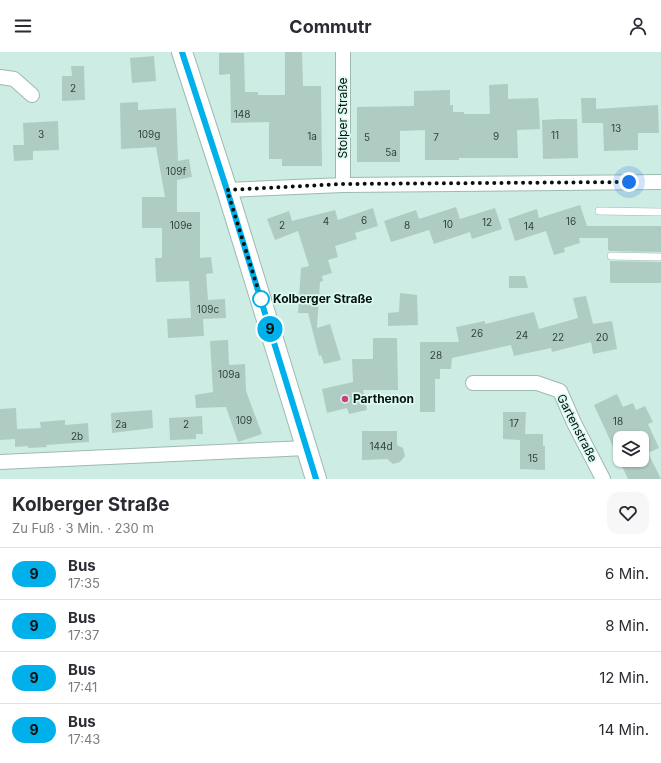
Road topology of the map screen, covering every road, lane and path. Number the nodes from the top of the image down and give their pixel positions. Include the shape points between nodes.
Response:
1 (182, 52) edge
2 (343, 52) edge
3 (0, 77) edge
4 (32, 95) dead end
5 (661, 182) edge
6 (343, 184) junction
7 (227, 190) junction
8 (599, 211) dead end
9 (661, 212) edge
10 (611, 256) dead end
11 (661, 258) edge
12 (473, 383) dead end
13 (306, 448) junction
14 (0, 462) edge
15 (316, 479) edge
16 (603, 479) edge

1 - 7 main road
2 - 6 street, Stolper Straße
3 - 4 street via 14,79
5 - 6 street via 392,186
6 - 7 street
7 - 13 main road
8 - 9 lane
10 - 11 lane
12 - 16 street, Gartenstraße via 537,383 560,391
13 - 14 street
13 - 15 main road

